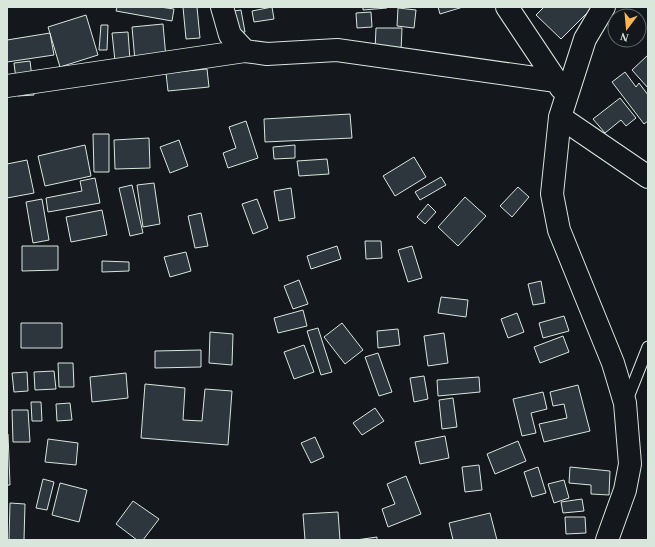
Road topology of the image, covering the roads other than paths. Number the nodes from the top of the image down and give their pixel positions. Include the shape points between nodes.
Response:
1 (222, 7) edge
2 (507, 7) edge
3 (604, 7) edge
4 (245, 51) junction
5 (7, 86) edge
6 (561, 88) junction
7 (560, 118) junction
8 (648, 177) edge
9 (648, 347) edge
10 (625, 403) junction
11 (607, 540) edge

1 - 4 street via 230,35
2 - 6 street
3 - 6 street
4 - 5 street
4 - 6 street via 267,54 337,50
6 - 7 street
7 - 8 street
7 - 10 street via 552,194 559,230 613,362
9 - 10 lane
10 - 11 street via 630,464 625,490

